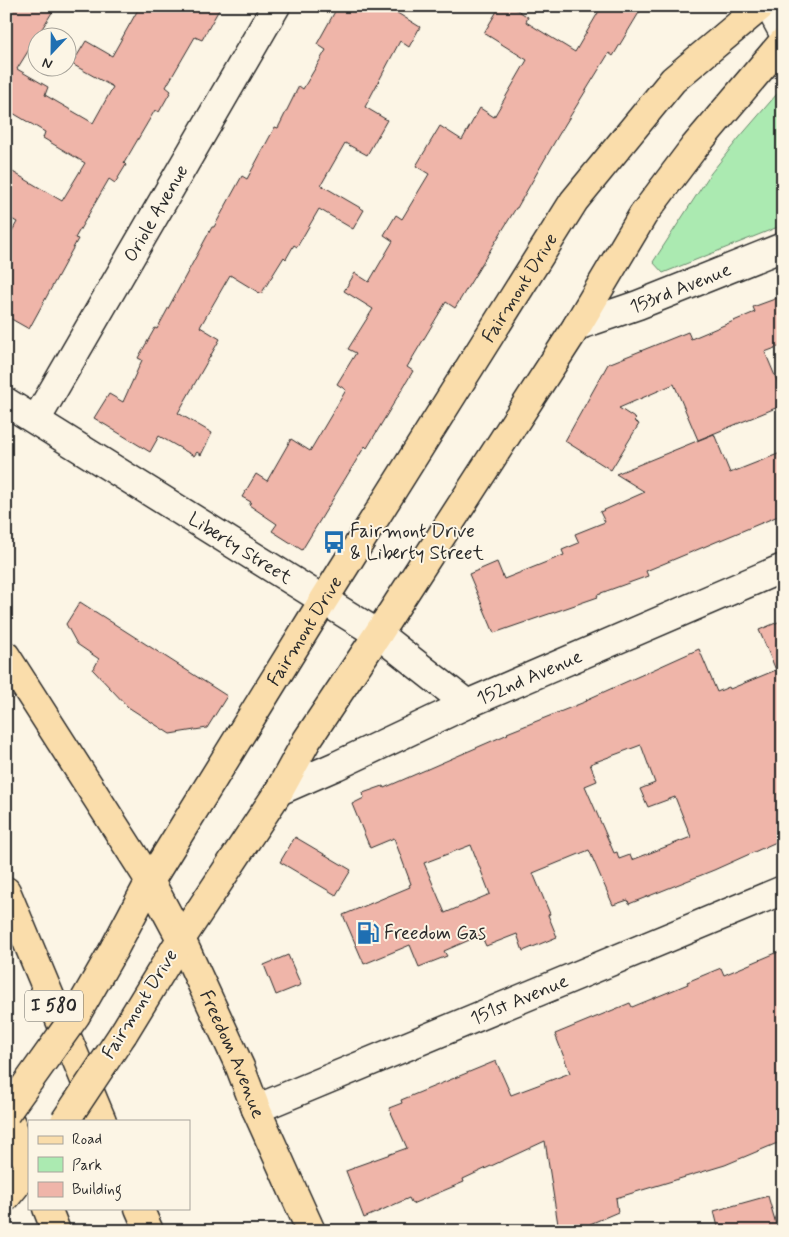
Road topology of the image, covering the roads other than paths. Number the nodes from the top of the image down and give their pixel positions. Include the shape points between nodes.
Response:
1 (276, 6) edge
2 (760, 6) edge
3 (769, 6) edge
4 (783, 32) edge
5 (783, 42) edge
6 (783, 247) edge
7 (577, 326) junction
8 (6, 402) edge
9 (36, 420) junction
10 (783, 568) edge
11 (324, 600) junction
12 (378, 634) junction
13 (6, 656) edge
14 (467, 704) junction
15 (279, 791) junction
16 (150, 881) junction
17 (783, 890) edge
18 (6, 891) edge
19 (181, 939) junction
20 (256, 1109) junction
21 (6, 1112) edge
22 (66, 1120) edge
23 (102, 1120) edge
24 (28, 1165) edge
25 (28, 1168) edge
26 (6, 1197) edge
27 (48, 1210) edge
28 (140, 1210) edge
29 (56, 1231) edge
30 (149, 1231) edge
31 (311, 1231) edge

1 - 9 street, Oriole Avenue
2 - 11 main road, Fairmont Drive via 673,80 574,201
3 - 4 street
5 - 7 main road, Fairmont Drive via 694,146 643,216
6 - 7 street, 153rd Avenue
7 - 12 main road, Fairmont Drive
8 - 9 street, Liberty Street
9 - 11 street, Liberty Street
10 - 14 street, 152nd Avenue
11 - 12 street, Liberty Street
11 - 16 main road, Fairmont Drive
12 - 14 street, Liberty Street
12 - 15 main road, Fairmont Drive via 307,740
13 - 16 main road, Freedom Avenue
14 - 15 street, 152nd Avenue
15 - 19 main road, Fairmont Drive
16 - 19 main road, Freedom Avenue
16 - 21 main road, Fairmont Drive, bridge via 76,1015
17 - 20 street, 151st Avenue
18 - 23 main road, I 580
19 - 20 main road, Freedom Avenue
19 - 22 main road, Fairmont Drive, bridge
20 - 31 main road, Freedom Avenue
21 - 24 main road
25 - 26 main road
27 - 29 main road
28 - 30 main road

